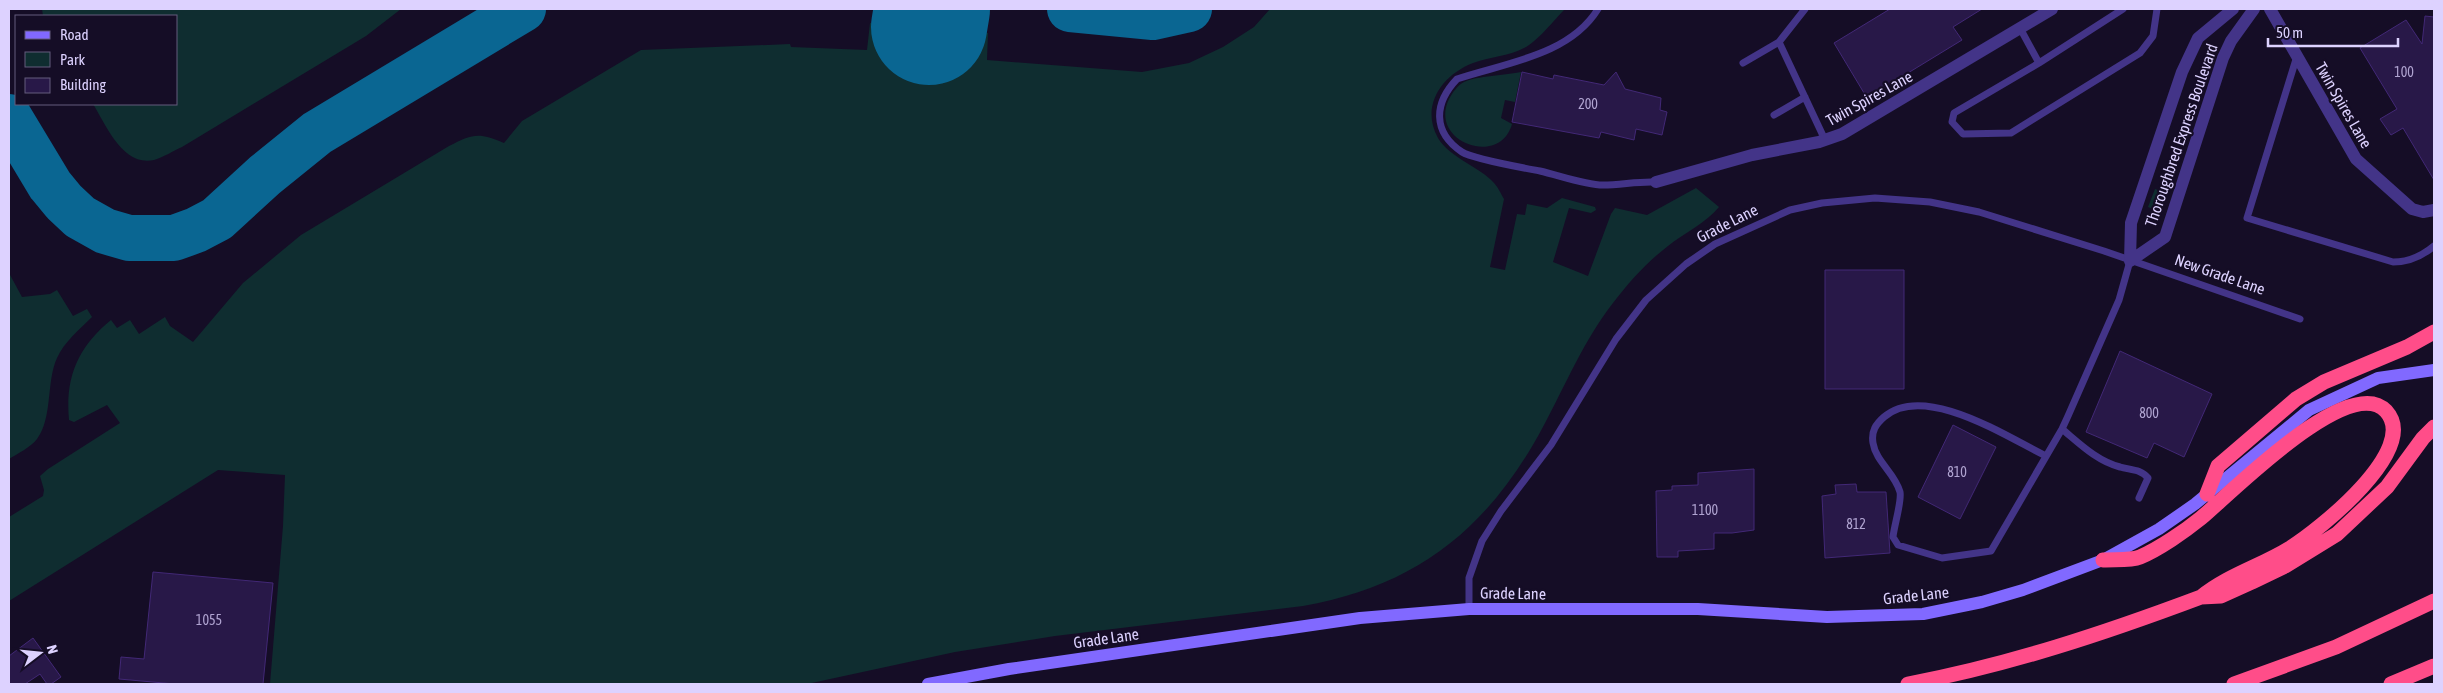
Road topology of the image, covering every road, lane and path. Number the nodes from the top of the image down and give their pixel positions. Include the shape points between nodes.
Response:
1 (1598, 9) edge
2 (1805, 9) edge
3 (2052, 9) edge
4 (2123, 9) edge
5 (2158, 9) edge
6 (2233, 9) edge
7 (2254, 9) edge
8 (2270, 9) edge
9 (2020, 28) junction
10 (1779, 42) junction
11 (2297, 56) junction
12 (1743, 63) dead end
13 (2039, 63) junction
14 (1805, 96) junction
15 (1774, 116) dead end
16 (1825, 140) junction
17 (1656, 182) joint
18 (2434, 210) edge
19 (2434, 246) edge
20 (2130, 261) junction
21 (2300, 319) dead end
22 (2434, 332) edge
23 (2434, 370) edge
24 (2434, 427) edge
25 (2062, 429) junction
26 (2046, 456) junction
27 (2207, 494) junction
28 (2139, 498) dead end
29 (2103, 560) junction
30 (2201, 597) junction
31 (2434, 601) edge
32 (1469, 609) junction
33 (2434, 666) edge
34 (928, 684) edge
35 (1908, 684) edge
36 (2234, 684) edge
37 (2391, 684) edge

1 - 17 lane via 1569,38 1543,52 1457,78 1440,102 1439,119 1444,136 1463,153 1602,185
2 - 10 lane
3 - 9 street, Twin Spires Lane
4 - 13 lane
5 - 13 lane via 2153,36 2140,53 2011,133 1963,134 1952,122 1954,113
6 - 20 street, Thoroughbred Express Boulevard via 2198,38 2182,72 2131,223
7 - 20 street, Thoroughbred Express Boulevard via 2223,58 2165,237
8 - 11 street, Twin Spires Lane
9 - 13 lane
9 - 16 street, Twin Spires Lane via 1842,134
10 - 12 lane
10 - 14 lane
11 - 18 street, Twin Spires Lane via 2356,159 2412,209
11 - 19 lane via 2247,218 2393,262 2406,262
14 - 15 lane
14 - 16 lane
16 - 17 street, Twin Spires Lane
20 - 21 lane, New Grade Lane
20 - 25 lane, Thoroughbred Express Boulevard via 2119,300
20 - 32 lane, Grade Lane via 1979,212 1930,202 1875,198 1790,210 1714,244 1646,300 1616,339 1551,446 1482,541 1469,578
22 - 27 highway via 2324,382 2296,399 2218,466
23 - 27 main road, Grade Lane via 2378,378 2309,410
24 - 30 highway via 2387,487 2337,534 2252,582 2221,596
25 - 26 lane, Thoroughbred Express Boulevard
25 - 28 lane via 2096,457 2118,467 2144,473 2148,478
26 - 26 lane, Thoroughbred Express Boulevard via 1991,551 1942,558 1898,545 1893,536 1901,494 1876,454 1873,432 1888,413 1906,406 1936,407 1955,412
27 - 29 main road, Grade Lane via 2160,529
29 - 30 highway via 2139,558 2148,553 2199,520 2307,428 2341,409 2366,403 2384,409 2394,426 2390,447 2356,493 2318,529 2290,548 2216,584
29 - 32 main road, Grade Lane via 2023,590 1923,614 1827,616 1698,609
30 - 35 highway via 2044,652
31 - 36 highway via 2336,648
32 - 34 main road, Grade Lane via 1330,622 1028,666
33 - 37 highway

